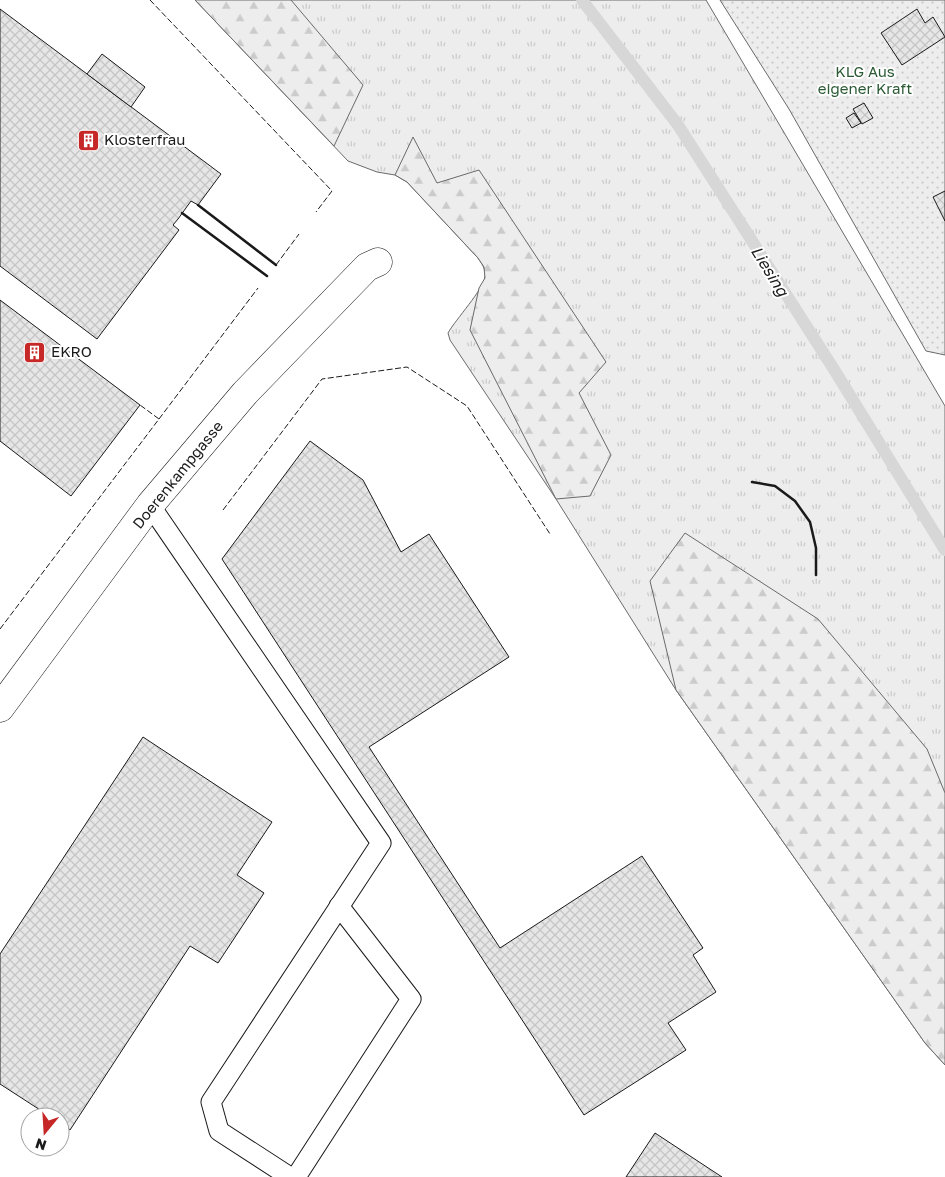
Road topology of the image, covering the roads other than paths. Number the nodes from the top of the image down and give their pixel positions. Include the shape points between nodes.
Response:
1 (378, 262) dead end
2 (150, 506) junction
3 (0, 708) edge
4 (339, 906) junction
5 (290, 1177) edge
6 (296, 1177) edge

1 - 2 street, Doerenkampgasse via 366,267 245,393
2 - 3 street, Doerenkampgasse
2 - 4 lane via 381,843
4 - 5 lane via 210,1102 220,1131
4 - 6 lane via 411,999

